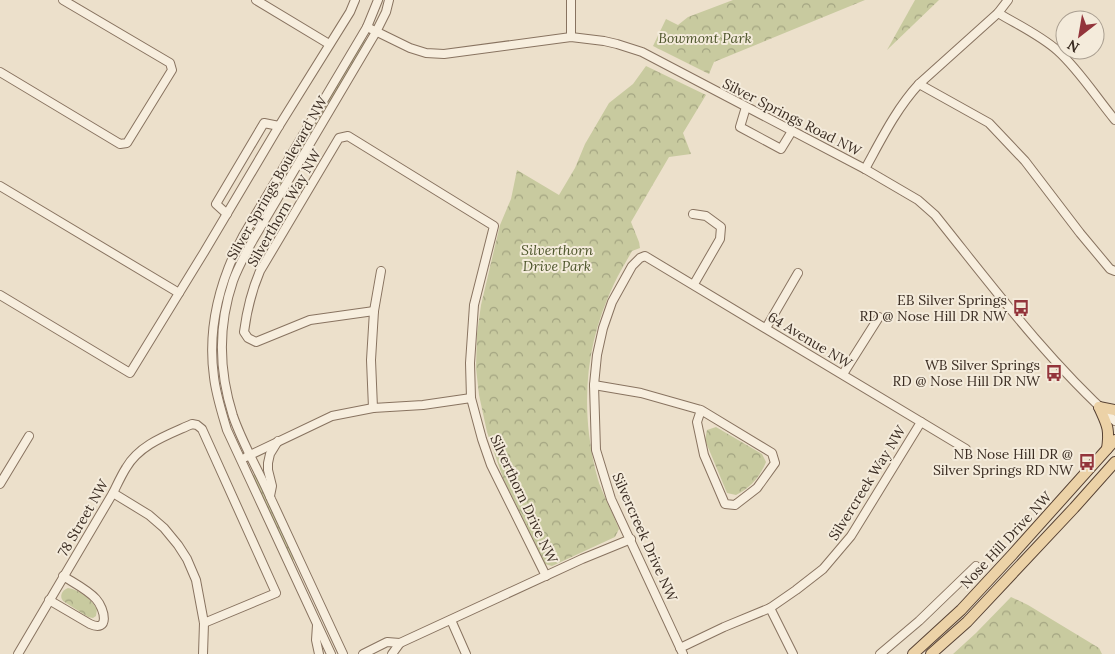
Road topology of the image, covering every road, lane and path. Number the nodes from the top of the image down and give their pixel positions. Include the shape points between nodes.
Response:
1 (63, 0) edge
2 (256, 0) edge
3 (355, 0) edge
4 (378, 0) edge
5 (389, 0) edge
6 (571, 0) edge
7 (1008, 0) edge
8 (998, 13) junction
9 (367, 27) junction
10 (376, 32) junction
11 (571, 38) junction
12 (329, 44) junction
13 (0, 72) edge
14 (918, 84) junction
15 (746, 107) junction
16 (1115, 120) edge
17 (279, 126) junction
18 (792, 131) junction
19 (864, 168) junction
20 (0, 186) edge
21 (227, 214) junction
22 (694, 214) dead end
23 (494, 226) joint
24 (640, 258) joint
25 (381, 271) dead end
26 (1115, 272) edge
27 (798, 273) dead end
28 (694, 284) junction
29 (179, 293) junction
30 (0, 295) edge
31 (374, 311) junction
32 (879, 317) dead end
33 (766, 328) junction
34 (843, 374) junction
35 (594, 385) junction
36 (471, 398) junction
37 (1099, 407) junction
38 (373, 408) junction
39 (701, 410) junction
40 (1115, 410) edge
41 (1115, 421) edge
42 (921, 422) junction
43 (29, 436) dead end
44 (1115, 440) edge
45 (278, 442) junction
46 (966, 449) dead end
47 (1107, 449) junction
48 (250, 455) junction
49 (241, 460) junction
50 (1115, 462) edge
51 (0, 484) edge
52 (113, 493) junction
53 (270, 497) junction
54 (631, 539) junction
55 (976, 566) dead end
56 (63, 576) junction
57 (546, 576) junction
58 (49, 600) junction
59 (770, 608) junction
60 (451, 620) junction
61 (204, 623) junction
62 (317, 623) junction
63 (400, 643) junction
64 (682, 651) edge
65 (18, 654) edge
66 (203, 654) edge
67 (319, 654) edge
68 (331, 654) edge
69 (344, 654) edge
70 (363, 654) edge
71 (392, 654) edge
72 (466, 654) edge
73 (793, 654) edge
74 (880, 654) edge
75 (913, 654) edge
76 (931, 654) edge

1 - 13 street via 170,63 172,70 127,143 120,144
2 - 12 street
3 - 12 street
4 - 9 street, Silver Springs Boulevard NW
5 - 10 street, Silver Springs Boulevard NW
6 - 11 street
7 - 8 street
8 - 14 street
8 - 16 street via 1057,50
9 - 10 street, Silver Springs Road NW
9 - 49 street, Silver Springs Boulevard NW via 244,236 220,292 212,337 214,378 227,430
10 - 11 street, Silver Springs Road NW via 410,48 444,54
10 - 48 street, Silver Springs Boulevard NW via 252,240 233,281 222,333 222,363 234,417
11 - 15 street, Silver Springs Road NW via 604,41 642,52
12 - 17 street
14 - 19 street
14 - 26 street via 989,123 1025,160 1080,233
15 - 18 street, Silver Springs Road NW
15 - 18 street via 740,127 781,149
17 - 21 street
17 - 21 street via 264,123 216,204
18 - 19 street, Silver Springs Road NW
19 - 37 street, Silver Springs Road NW via 918,200 935,216 1043,348
20 - 29 street
21 - 29 street
22 - 28 street via 706,216 721,227 720,239
23 - 31 street, Silverthorn Way NW via 348,136 339,138 260,271 247,306 244,332 256,342 310,320
23 - 36 street, Silverthorn Drive NW via 474,305
24 - 28 street, 64 Avenue NW via 645,256
24 - 35 street, Silvercreek Drive NW via 632,266 609,310 597,355
25 - 31 street
27 - 33 street
28 - 33 street, 64 Avenue NW
29 - 30 street via 130,373
31 - 38 street
32 - 34 street
33 - 34 street, 64 Avenue NW
34 - 42 street, 64 Avenue NW
35 - 39 street via 641,393
35 - 54 street, Silvercreek Drive NW via 596,450 611,499
36 - 38 street
36 - 57 street, Silverthorn Drive NW via 491,465
37 - 40 main road
37 - 41 street, Silver Springs Road NW
37 - 47 main road via 1108,426
38 - 45 street via 332,416
39 - 39 street via 772,453 775,463 756,488 735,505 725,504 704,455 697,422
42 - 46 street, 64 Avenue NW
42 - 59 street, Silvercreek Way NW via 841,549 823,569
43 - 51 street
44 - 47 main road, Nose Hill Drive NW
45 - 48 street
45 - 53 street via 268,463 272,486
47 - 75 main road, Nose Hill Drive NW via 967,603
48 - 49 street
48 - 53 street, Silver Springs Boulevard NW
49 - 62 street, Silver Springs Boulevard NW
50 - 76 main road, Nose Hill Drive NW via 967,622
52 - 56 street, 78 Street NW
52 - 61 street via 149,515 178,545 196,580
52 - 61 street, 78 Street NW via 126,467 154,441 192,424 202,429 276,593
53 - 69 street, Silver Springs Boulevard NW
54 - 57 street
54 - 64 street, Silvercreek Drive NW
55 - 74 street
56 - 58 street, 78 Street NW
56 - 58 street via 97,600 104,614 101,624 90,624
57 - 60 street
58 - 65 street, 78 Street NW
59 - 64 street, Silvercreek Way NW via 724,627
59 - 73 street
60 - 63 street
60 - 72 street
61 - 66 street
62 - 67 street
62 - 68 street, Silver Springs Boulevard NW
63 - 70 street via 387,642
63 - 71 street

